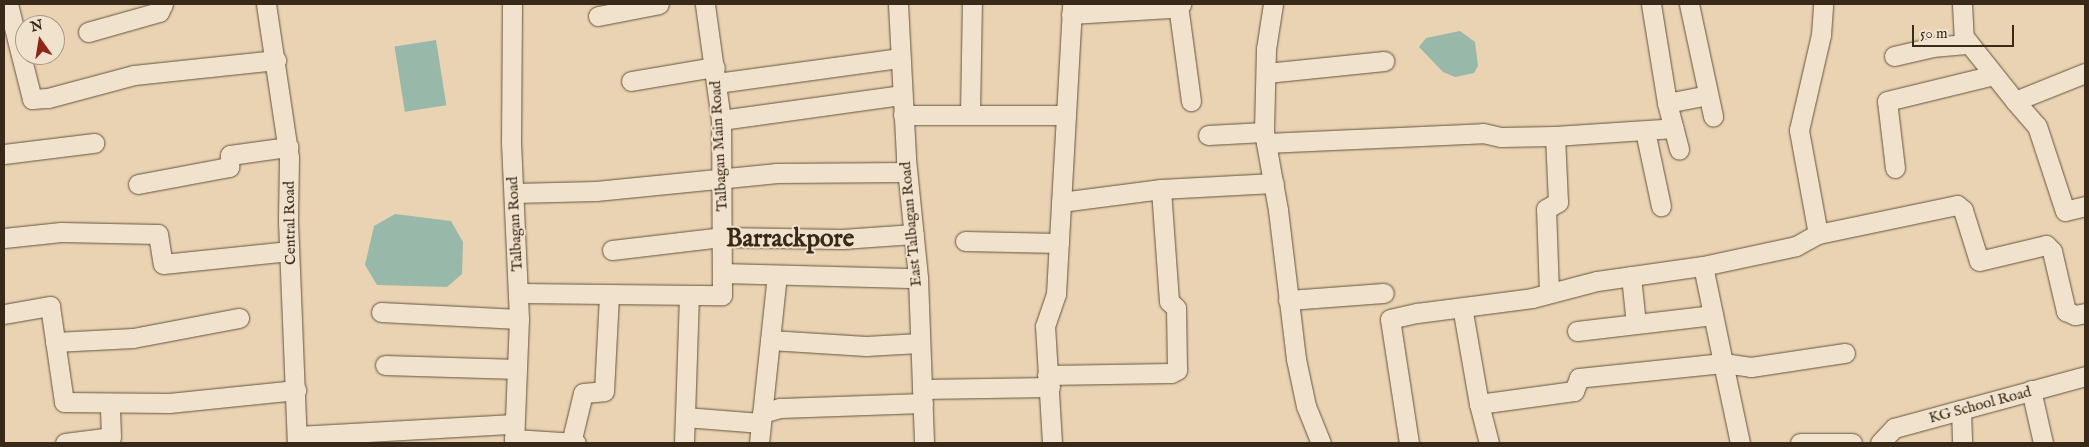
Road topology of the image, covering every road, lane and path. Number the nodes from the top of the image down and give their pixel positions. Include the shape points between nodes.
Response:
1 (8, 4) edge
2 (163, 4) edge
3 (266, 4) edge
4 (512, 4) edge
5 (659, 4) edge
6 (705, 4) edge
7 (898, 4) edge
8 (972, 4) edge
9 (1179, 4) edge
10 (1273, 4) edge
11 (1651, 4) edge
12 (1688, 4) edge
13 (1822, 4) edge
14 (1962, 4) edge
15 (1071, 9) edge
16 (598, 16) dead end
17 (88, 32) dead end
18 (1969, 44) junction
19 (1894, 56) dead end
20 (900, 58) junction
21 (276, 60) junction
22 (1384, 61) dead end
23 (1266, 73) junction
24 (2085, 73) edge
25 (716, 75) junction
26 (1994, 75) junction
27 (631, 81) dead end
28 (1708, 94) junction
29 (902, 95) junction
30 (1191, 100) dead end
31 (2015, 101) junction
32 (1667, 103) junction
33 (970, 114) junction
34 (903, 115) junction
35 (1066, 115) junction
36 (1713, 116) dead end
37 (721, 120) junction
38 (1674, 128) junction
39 (1645, 130) junction
40 (1208, 135) dead end
41 (1554, 136) junction
42 (1265, 137) junction
43 (94, 143) dead end
44 (288, 147) junction
45 (1679, 149) dead end
46 (4, 154) edge
47 (1895, 168) dead end
48 (907, 172) junction
49 (723, 176) junction
50 (1274, 183) junction
51 (138, 184) dead end
52 (1161, 189) junction
53 (514, 193) junction
54 (1061, 202) junction
55 (1661, 206) dead end
56 (2085, 206) edge
57 (914, 234) junction
58 (1818, 234) junction
59 (722, 237) junction
60 (4, 238) edge
61 (965, 241) dead end
62 (1059, 243) junction
63 (612, 250) dead end
64 (289, 251) junction
65 (1703, 266) junction
66 (722, 273) junction
67 (777, 275) junction
68 (1631, 276) junction
69 (918, 278) junction
70 (518, 293) junction
71 (1384, 293) dead end
72 (1549, 293) junction
73 (609, 294) junction
74 (689, 295) junction
75 (1288, 300) junction
76 (1462, 307) junction
77 (381, 312) dead end
78 (2085, 312) edge
79 (4, 314) edge
80 (1712, 315) junction
81 (239, 318) dead end
82 (519, 319) junction
83 (1636, 324) junction
84 (1577, 331) dead end
85 (770, 340) junction
86 (55, 342) junction
87 (919, 343) junction
88 (1845, 353) dead end
89 (1722, 363) junction
90 (385, 366) dead end
91 (517, 369) junction
92 (2085, 376) edge
93 (1048, 381) junction
94 (296, 390) junction
95 (2031, 390) junction
96 (923, 396) junction
97 (110, 403) junction
98 (1479, 404) junction
99 (1961, 410) junction
100 (685, 417) junction
101 (762, 418) junction
102 (514, 435) edge
103 (111, 440) edge
104 (297, 440) edge
105 (65, 443) edge
106 (571, 443) edge
107 (576, 443) edge
108 (684, 443) edge
109 (759, 443) edge
110 (924, 443) edge
111 (1052, 443) edge
112 (1321, 443) edge
113 (1409, 443) edge
114 (1489, 443) edge
115 (1740, 443) edge
116 (1800, 443) edge
117 (1852, 443) edge
118 (1880, 443) edge
119 (1962, 443) edge
120 (2042, 443) edge

1 - 21 street via 32,99 48,98 134,75
2 - 17 street via 159,12
3 - 21 street, Central Road
4 - 53 street, Talbagan Road
5 - 16 street
6 - 25 street, Talbagan Main Road
7 - 20 street, East Talbagan Road
8 - 33 street
9 - 15 street via 1170,8
9 - 30 street
10 - 23 street
11 - 32 street
12 - 28 street
13 - 58 street via 1821,35 1799,130
14 - 18 street via 1964,37
15 - 35 street
18 - 19 street via 1932,47
18 - 26 street
20 - 25 street
20 - 29 street, East Talbagan Road
21 - 44 street, Central Road
22 - 23 street
23 - 42 street
24 - 31 street
25 - 27 street
25 - 37 street, Talbagan Main Road
26 - 31 street
26 - 47 street via 1887,101
28 - 32 street
28 - 36 street
29 - 34 street, East Talbagan Road
29 - 37 street
31 - 56 street via 2037,126 2065,210
32 - 38 street
33 - 34 street
33 - 35 street
34 - 48 street, East Talbagan Road
35 - 54 street
37 - 49 street, Talbagan Main Road
38 - 39 street
38 - 45 street
39 - 41 street
39 - 55 street
40 - 42 street
41 - 42 street via 1501,137 1484,133
41 - 72 street via 1558,202 1546,209
42 - 50 street
43 - 46 street
44 - 51 street via 230,155 229,167
44 - 64 street, Central Road
48 - 49 street
48 - 57 street, East Talbagan Road
49 - 53 street via 596,191
49 - 59 street, Talbagan Main Road
50 - 52 street
50 - 75 street
52 - 54 street
52 - 93 street via 1169,301 1176,308 1177,370
53 - 70 street, Talbagan Road
54 - 62 street
57 - 59 street via 842,239
57 - 69 street, East Talbagan Road
58 - 65 street via 1796,246
58 - 78 street via 1960,206 1979,261 2046,245 2052,251 2066,311 2075,315
59 - 63 street
59 - 66 street, Talbagan Main Road
60 - 64 street via 61,232 158,234 162,264
61 - 62 street
62 - 93 street via 1056,294 1045,326
64 - 94 street, Central Road
65 - 68 street
65 - 80 street
66 - 67 street
66 - 74 street, Talbagan Main Road via 722,295
67 - 69 street
67 - 85 street
68 - 72 street
68 - 83 street
69 - 87 street, East Talbagan Road
70 - 73 street, Talbagan Main Road
70 - 82 street, Talbagan Road
71 - 75 street
72 - 76 street
73 - 74 street, Talbagan Main Road
73 - 106 street via 604,391 584,393
74 - 100 street
75 - 112 street via 1306,406
76 - 98 street
76 - 113 street via 1390,319
77 - 82 street
79 - 86 street via 50,306
80 - 83 street
80 - 89 street
81 - 86 street via 133,338
82 - 91 street, Talbagan Road
83 - 84 street
85 - 87 street via 866,346
85 - 101 street
86 - 97 street via 64,402
87 - 96 street, East Talbagan Road
88 - 89 street via 1751,367
89 - 98 street via 1579,378 1574,391
89 - 115 street
90 - 91 street
91 - 102 street, Talbagan Road
92 - 95 street, KG School Road
93 - 96 street
93 - 111 street
94 - 97 street via 168,404
94 - 104 street, Central Road
95 - 99 street, KG School Road
95 - 120 street
96 - 101 street via 780,408
96 - 110 street, East Talbagan Road
97 - 103 street
98 - 114 street
99 - 118 street, KG School Road via 1894,428
99 - 119 street
100 - 101 street
100 - 108 street
101 - 109 street
102 - 104 street
102 - 106 street
103 - 105 street
106 - 107 street
116 - 117 street

